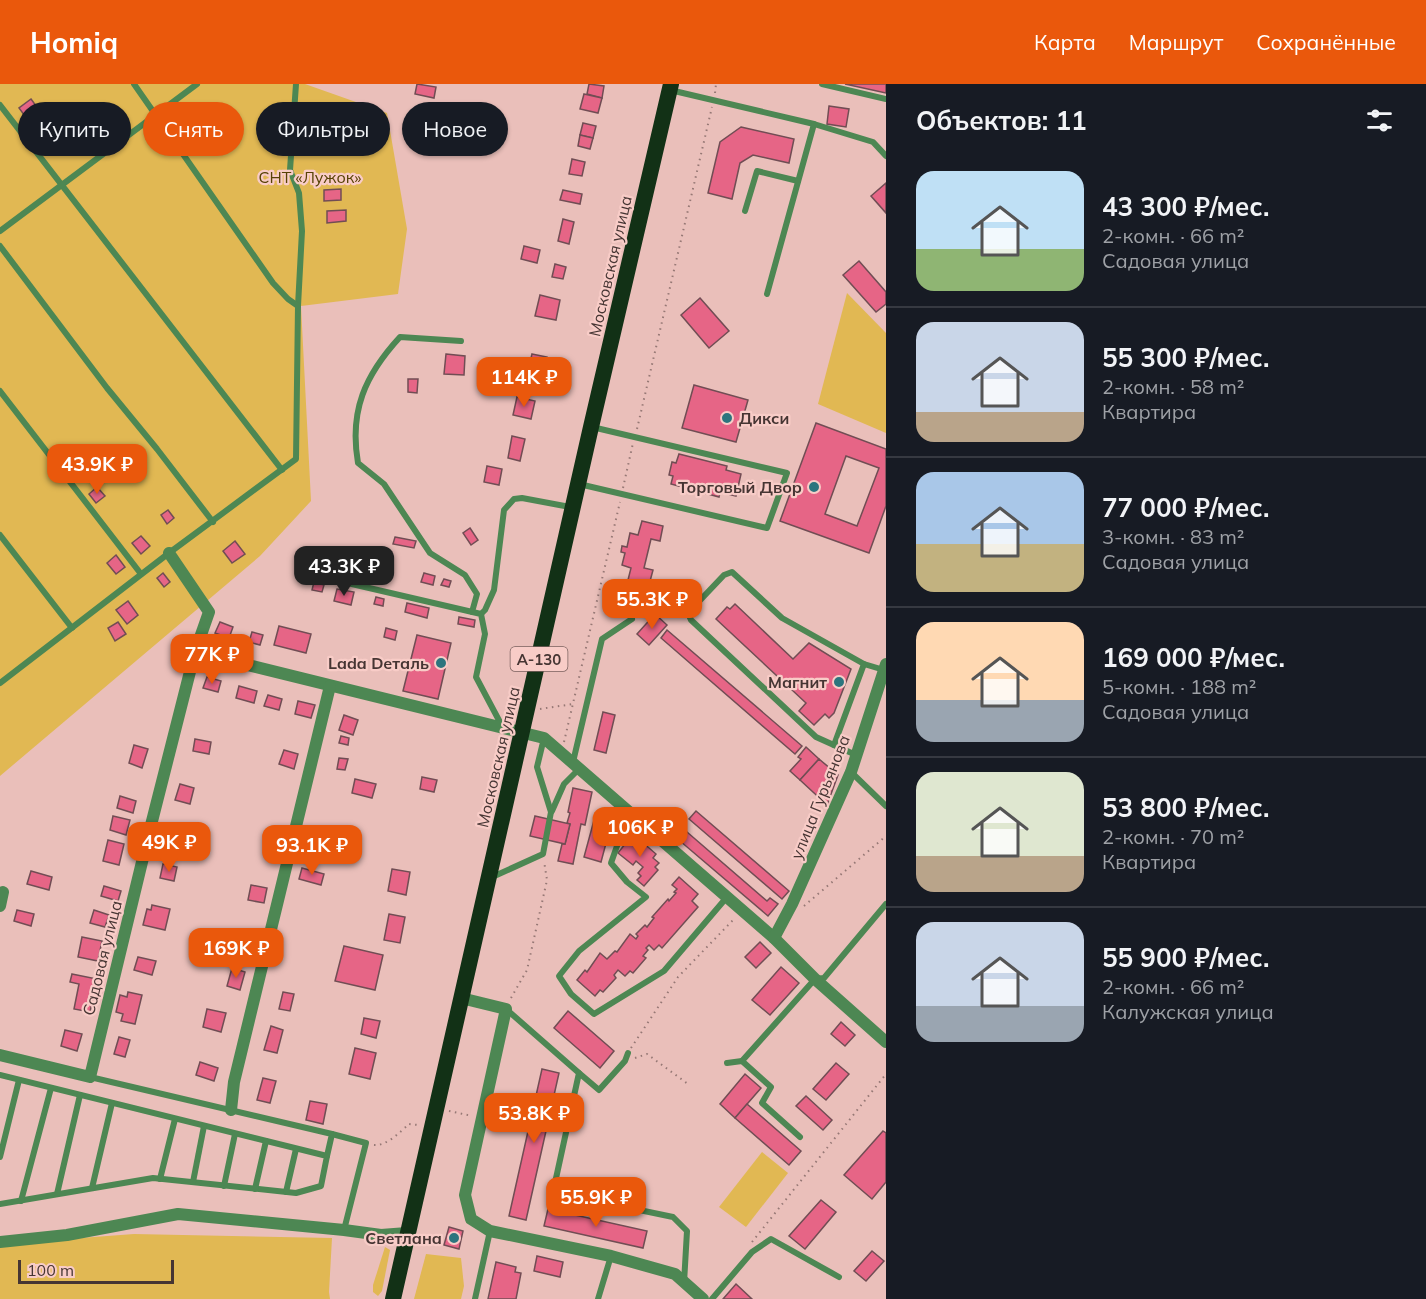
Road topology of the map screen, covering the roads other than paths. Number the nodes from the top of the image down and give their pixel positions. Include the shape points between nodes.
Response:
1 (134, 84) edge
2 (198, 84) edge
3 (296, 84) edge
4 (822, 84) edge
5 (670, 87) edge
6 (886, 99) edge
7 (147, 102) edge
8 (173, 102) edge
9 (0, 105) edge
10 (143, 124) edge
11 (814, 124) junction
12 (185, 156) edge
13 (886, 156) edge
14 (798, 181) junction
15 (63, 184) junction
16 (745, 211) dead end
17 (0, 231) edge
18 (0, 246) edge
19 (767, 294) dead end
20 (298, 306) junction
21 (461, 341) dead end
22 (0, 391) edge
23 (591, 427) junction
24 (282, 470) junction
25 (578, 483) junction
26 (570, 507) dead end
27 (213, 522) junction
28 (0, 535) edge
29 (169, 553) junction
30 (141, 574) junction
31 (326, 578) dead end
32 (472, 612) junction
33 (481, 614) junction
34 (632, 619) dead end
35 (72, 628) junction
36 (195, 652) junction
37 (864, 663) junction
38 (885, 668) edge
39 (1, 681) edge
40 (330, 686) junction
41 (503, 728) junction
42 (523, 732) junction
43 (544, 738) junction
44 (834, 745) junction
45 (856, 755) junction
46 (577, 765) junction
47 (851, 772) junction
48 (886, 806) edge
49 (629, 811) junction
50 (551, 812) junction
51 (487, 879) junction
52 (2, 892) edge
53 (727, 897) junction
54 (886, 904) edge
55 (0, 906) edge
56 (774, 938) junction
57 (814, 979) junction
58 (461, 998) junction
59 (506, 1009) junction
60 (886, 1042) edge
61 (628, 1053) road end
62 (0, 1055) edge
63 (742, 1061) junction
64 (727, 1063) dead end
65 (579, 1073) junction
66 (0, 1075) edge
67 (90, 1077) junction
68 (19, 1080) junction
69 (51, 1088) junction
70 (80, 1095) junction
71 (112, 1103) junction
72 (231, 1110) junction
73 (175, 1119) junction
74 (204, 1126) junction
75 (235, 1134) junction
76 (332, 1134) junction
77 (800, 1137) dead end
78 (266, 1141) junction
79 (296, 1149) junction
80 (327, 1156) junction
81 (0, 1157) edge
82 (160, 1179) junction
83 (193, 1182) junction
84 (224, 1185) junction
85 (92, 1188) junction
86 (255, 1189) junction
87 (286, 1192) junction
88 (57, 1194) junction
89 (21, 1200) junction
90 (0, 1204) edge
91 (344, 1230) junction
92 (490, 1231) junction
93 (407, 1233) junction
94 (0, 1242) edge
95 (610, 1257) junction
96 (839, 1277) dead end
97 (684, 1283) junction
98 (393, 1299) edge
99 (475, 1299) edge
100 (598, 1299) edge
101 (703, 1299) edge
102 (712, 1299) edge

1 - 7 lane
2 - 8 lane
3 - 20 lane via 290,170 299,193 302,231
4 - 6 lane
5 - 11 lane
5 - 23 highway, Московская улица / А-130
9 - 15 lane
10 - 15 lane
11 - 13 lane via 873,141
11 - 14 lane
12 - 20 lane via 273,283
14 - 16 lane via 757,171
14 - 19 lane
15 - 17 lane
15 - 24 lane
18 - 27 lane
20 - 24 lane via 296,459
21 - 32 lane via 400,337 366,381 354,442 358,463 384,484 430,553 465,575 477,594
22 - 30 lane
23 - 25 highway, Московская улица / А-130
23 - 25 lane via 786,473 767,528
24 - 27 lane
25 - 42 highway, Московская улица / А-130
26 - 33 lane via 522,498 514,499 504,510 494,590
27 - 29 lane
28 - 35 lane
29 - 30 lane
29 - 36 street, Садовая улица via 209,612
30 - 35 lane
31 - 32 lane
32 - 33 lane
33 - 41 lane via 484,634 477,677
34 - 46 lane via 602,639
35 - 39 lane
36 - 40 street
36 - 67 street, Садовая улица
37 - 38 lane
37 - 44 lane
37 - 44 lane via 782,618 732,572 724,574 688,614 816,737
38 - 45 street, улица Гурьянова
40 - 41 street
40 - 72 street via 234,1082
41 - 42 street
42 - 43 street
42 - 51 highway, Московская улица / А-130
43 - 46 street
43 - 50 lane via 537,767
44 - 45 lane
45 - 47 street, улица Гурьянова
46 - 49 street
46 - 50 lane
47 - 48 lane
47 - 56 street, улица Гурьянова
49 - 53 street
49 - 53 lane via 610,863 646,897 579,951 559,976 571,994 594,1014 664,971
50 - 51 lane via 543,854
51 - 58 highway, Московская улица / А-130
52 - 55 street
53 - 56 street
54 - 57 lane via 824,978
56 - 57 street
57 - 60 street
57 - 63 lane via 745,1053
58 - 59 street
58 - 93 highway, Московская улица / А-130
59 - 65 lane
59 - 92 street via 465,1196 471,1219
61 - 65 lane via 599,1090
62 - 67 street
63 - 64 lane
63 - 77 lane via 771,1087 762,1102
65 - 97 lane via 553,1192 673,1217 687,1231
66 - 68 lane
67 - 72 lane
68 - 69 lane
68 - 81 lane
69 - 70 lane
69 - 89 lane
70 - 71 lane
70 - 88 lane
71 - 73 lane
71 - 85 lane
72 - 76 lane
73 - 74 lane
73 - 82 lane
74 - 75 lane
74 - 83 lane
75 - 78 lane
75 - 84 lane
76 - 80 lane
76 - 91 lane via 366,1143
78 - 79 lane
78 - 86 lane
79 - 80 lane
79 - 87 lane
80 - 87 lane via 321,1186
82 - 83 lane
82 - 85 lane
83 - 84 lane
84 - 86 lane
85 - 88 lane
86 - 87 lane
88 - 89 lane
89 - 90 lane
91 - 93 street via 381,1235
91 - 94 street via 178,1214 67,1236
92 - 95 street
92 - 99 lane
93 - 98 highway, Московская улица / А-130
95 - 97 street via 675,1274
95 - 100 lane
96 - 102 lane via 771,1239 752,1252
97 - 101 street

